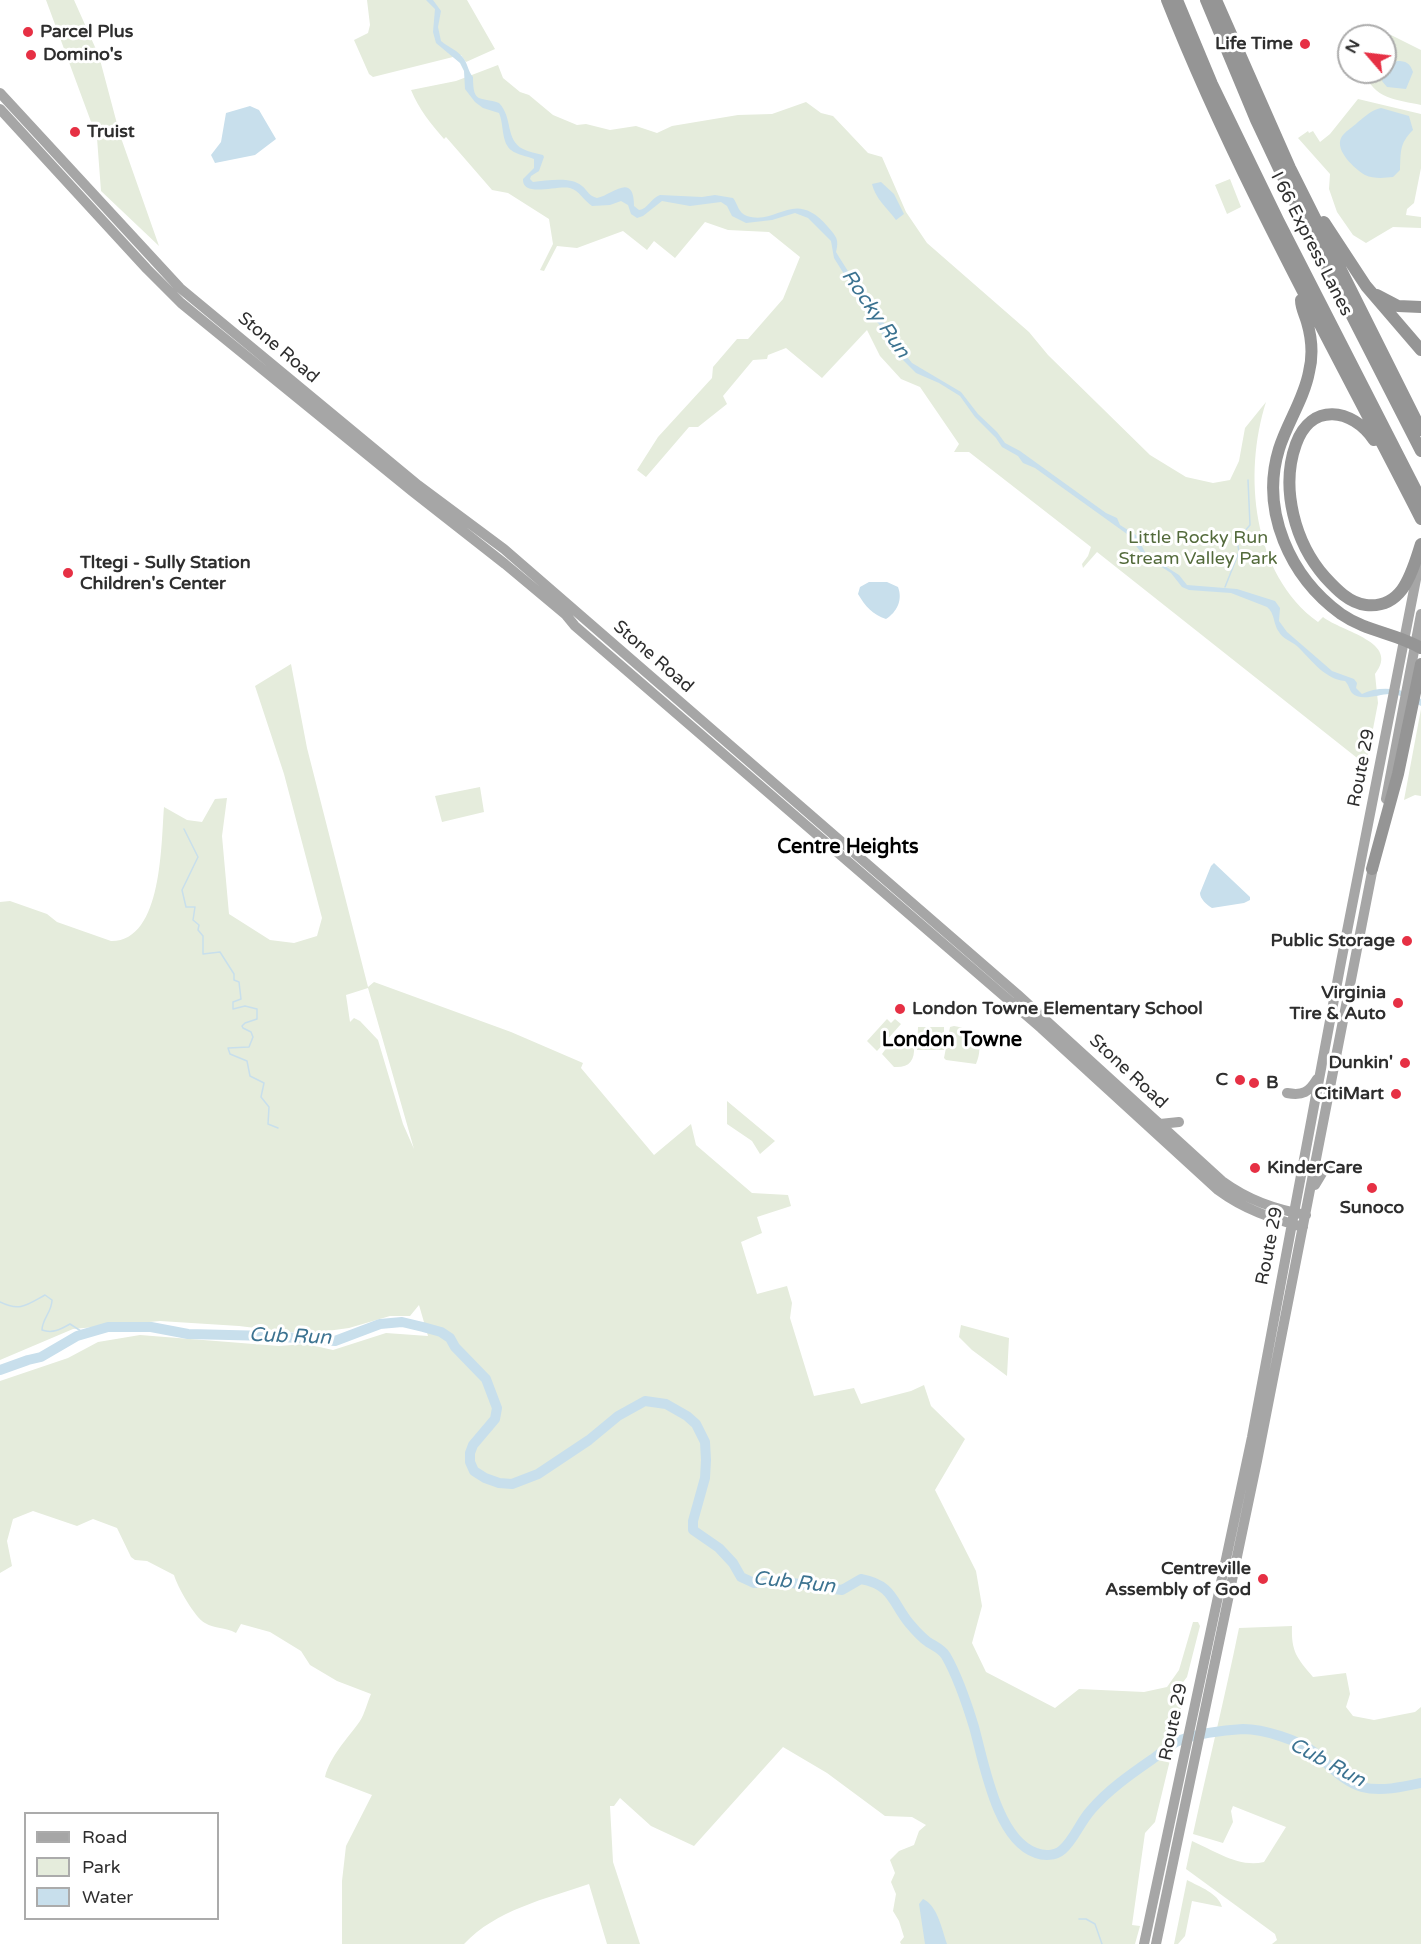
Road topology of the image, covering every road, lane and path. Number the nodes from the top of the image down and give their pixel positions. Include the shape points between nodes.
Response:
1 (1167, 0) edge
2 (1177, 0) edge
3 (1206, 0) edge
4 (1216, 0) edge
5 (0, 93) edge
6 (0, 109) edge
7 (1290, 168) junction
8 (1366, 286) junction
9 (1301, 290) junction
10 (1421, 307) edge
11 (1421, 350) edge
12 (1421, 430) edge
13 (1421, 451) edge
14 (1401, 481) junction
15 (1417, 498) edge
16 (1421, 519) edge
17 (1421, 543) edge
18 (1421, 552) edge
19 (1421, 614) edge
20 (1413, 645) edge
21 (1421, 664) edge
22 (1412, 684) junction
23 (1372, 869) joint
24 (1319, 1076) junction
25 (1287, 1093) dead end
26 (1179, 1122) dead end
27 (1160, 1124) junction
28 (1320, 1142) junction
29 (1310, 1193) junction
30 (1306, 1215) junction
31 (1292, 1218) junction
32 (1303, 1227) junction
33 (1144, 1944) edge
34 (1156, 1944) edge

1 - 9 highway via 1209,99
2 - 15 highway, I 66 Express Lanes via 1212,84
3 - 13 highway, I 66 Express Lanes via 1229,60 1296,205
4 - 7 highway
5 - 27 main road, Stone Road via 190,297 418,485 504,549 1025,1001
6 - 31 main road, Stone Road via 181,303 506,564 1041,1028 1218,1190 1262,1216
7 - 8 highway
7 - 12 highway
8 - 10 highway via 1391,304
8 - 11 highway
9 - 14 highway
9 - 20 highway via 1301,305 1310,331 1311,363 1275,464 1277,523 1296,565 1329,604 1364,626
14 - 15 highway
14 - 17 highway via 1355,420 1339,414 1318,417 1303,431 1294,451 1291,494 1299,533 1310,557 1331,584 1353,601 1367,605 1388,602 1400,593 1410,578
15 - 16 highway
18 - 20 main road, Route 29
19 - 20 main road, Route 29
20 - 22 main road, Route 29
20 - 24 main road, Route 29 via 1396,681
21 - 22 highway
22 - 23 highway via 1398,774
23 - 28 main road, Route 29
24 - 25 main road via 1305,1093
24 - 31 main road, Route 29
26 - 27 main road
27 - 31 main road, Stone Road via 1240,1194
28 - 29 main road, Route 29
28 - 29 main road via 1325,1159 1334,1165 1324,1170
29 - 30 main road, Route 29
30 - 31 main road, Stone Road
30 - 32 main road, Route 29
31 - 32 main road, Stone Road
31 - 33 main road, Route 29 via 1252,1437
32 - 34 main road, Route 29

